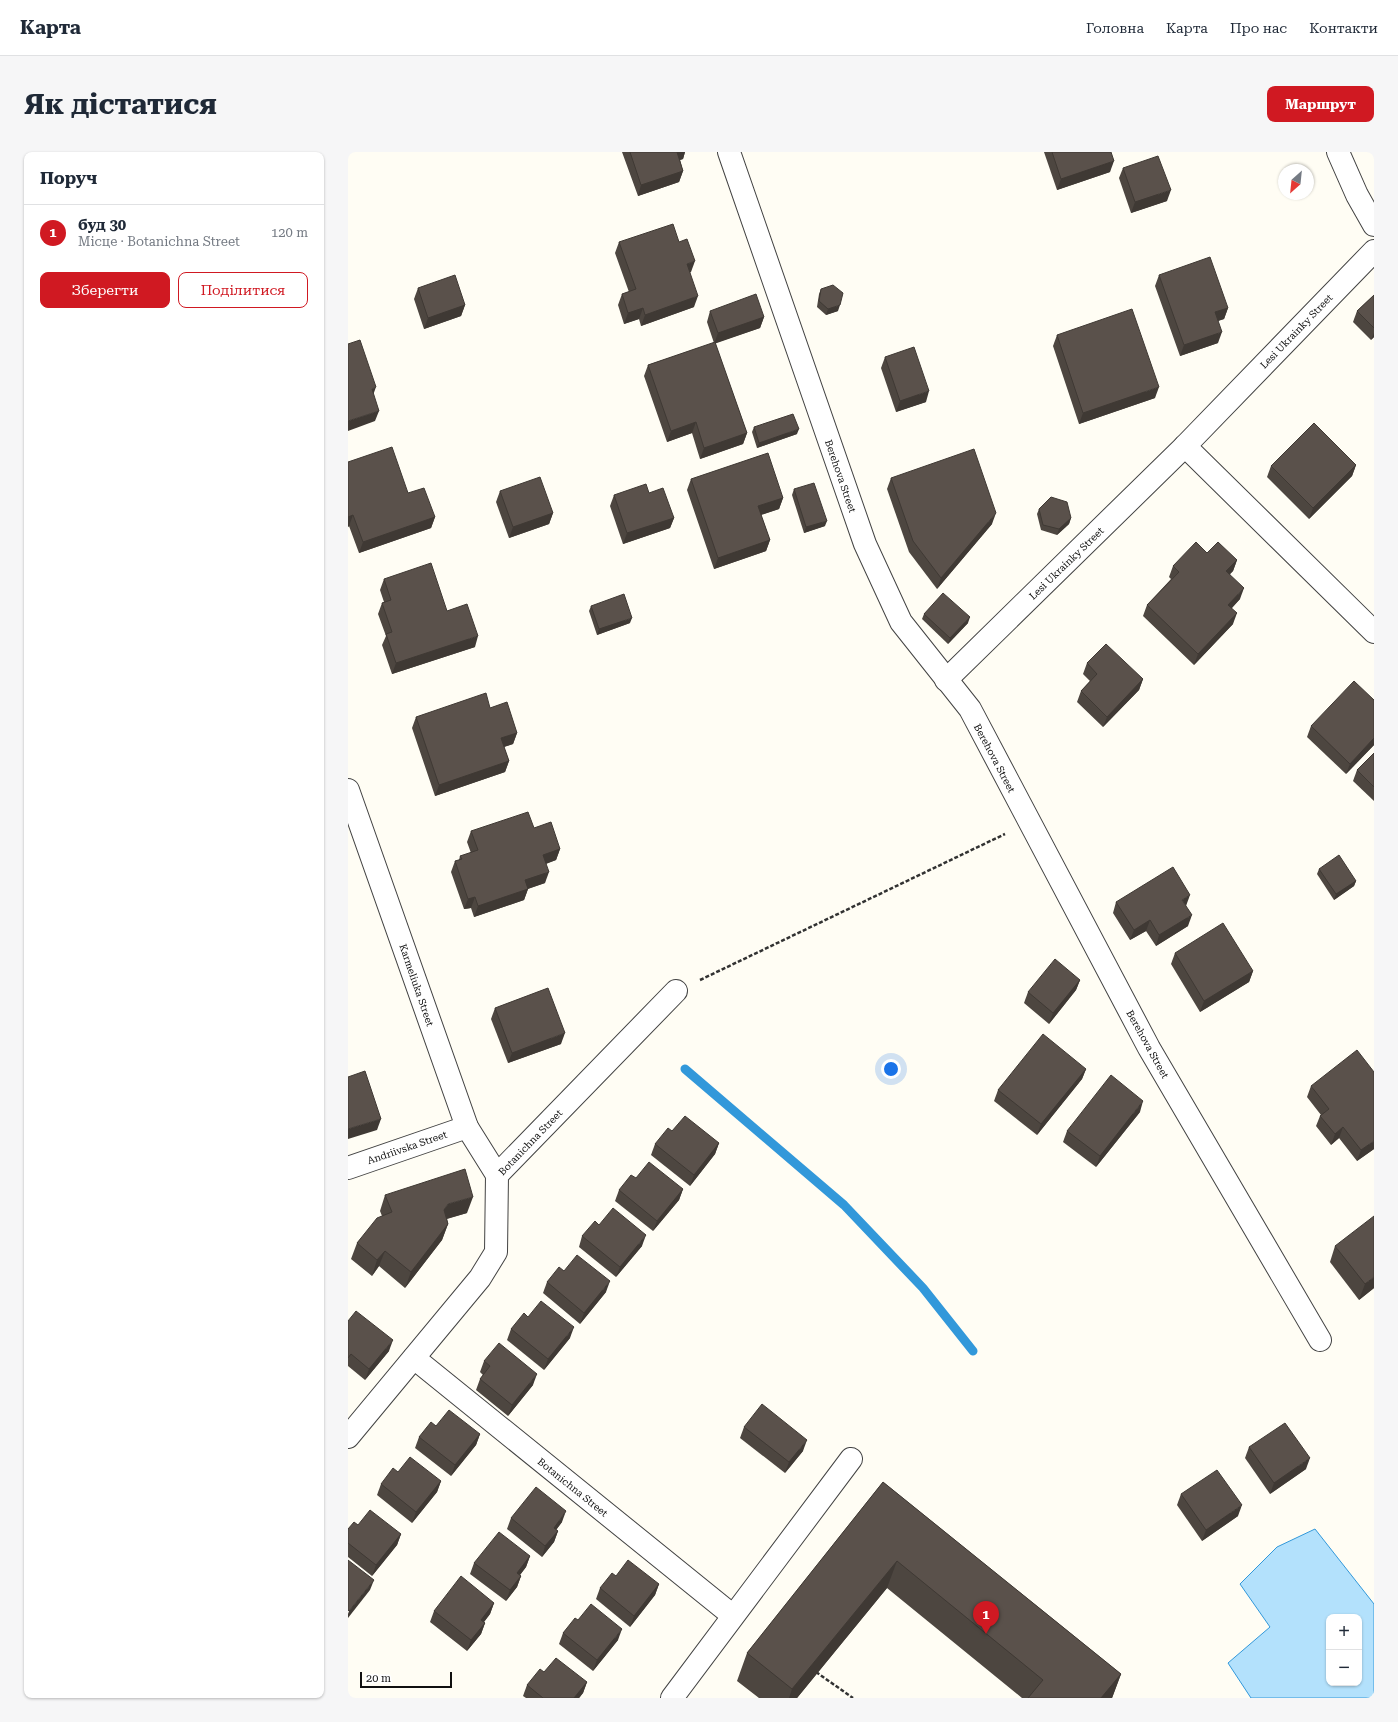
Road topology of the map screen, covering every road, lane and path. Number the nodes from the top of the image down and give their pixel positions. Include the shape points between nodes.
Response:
1 (728, 152) edge
2 (1338, 152) edge
3 (1374, 225) edge
4 (1374, 251) edge
5 (1186, 446) junction
6 (1374, 632) edge
7 (946, 680) junction
8 (348, 790) edge
9 (1030, 822) junction
10 (676, 991) joint
11 (467, 1127) junction
12 (348, 1168) edge
13 (497, 1175) junction
14 (1320, 1340) dead end
15 (414, 1358) junction
16 (348, 1437) edge
17 (851, 1459) dead end
18 (732, 1615) junction
19 (815, 1672) edge
20 (672, 1698) edge
21 (853, 1698) edge

1 - 7 street, Berehova Street via 865,544 901,622
2 - 3 street
4 - 5 street, Lesi Ukrainky Street
5 - 6 street
5 - 7 street, Lesi Ukrainky Street
7 - 9 street, Berehova Street via 970,710
8 - 11 street, Karmeliuka Street
9 - 10 path
9 - 14 street, Berehova Street via 1149,1048
10 - 13 street, Botanichna Street
11 - 12 street, Andriivska Street
11 - 13 street, Karmeliuka Street
13 - 15 street, Botanichna Street via 496,1252 480,1278
15 - 16 street, Botanichna Street
15 - 18 street, Botanichna Street
17 - 18 street
18 - 20 street
19 - 21 path

